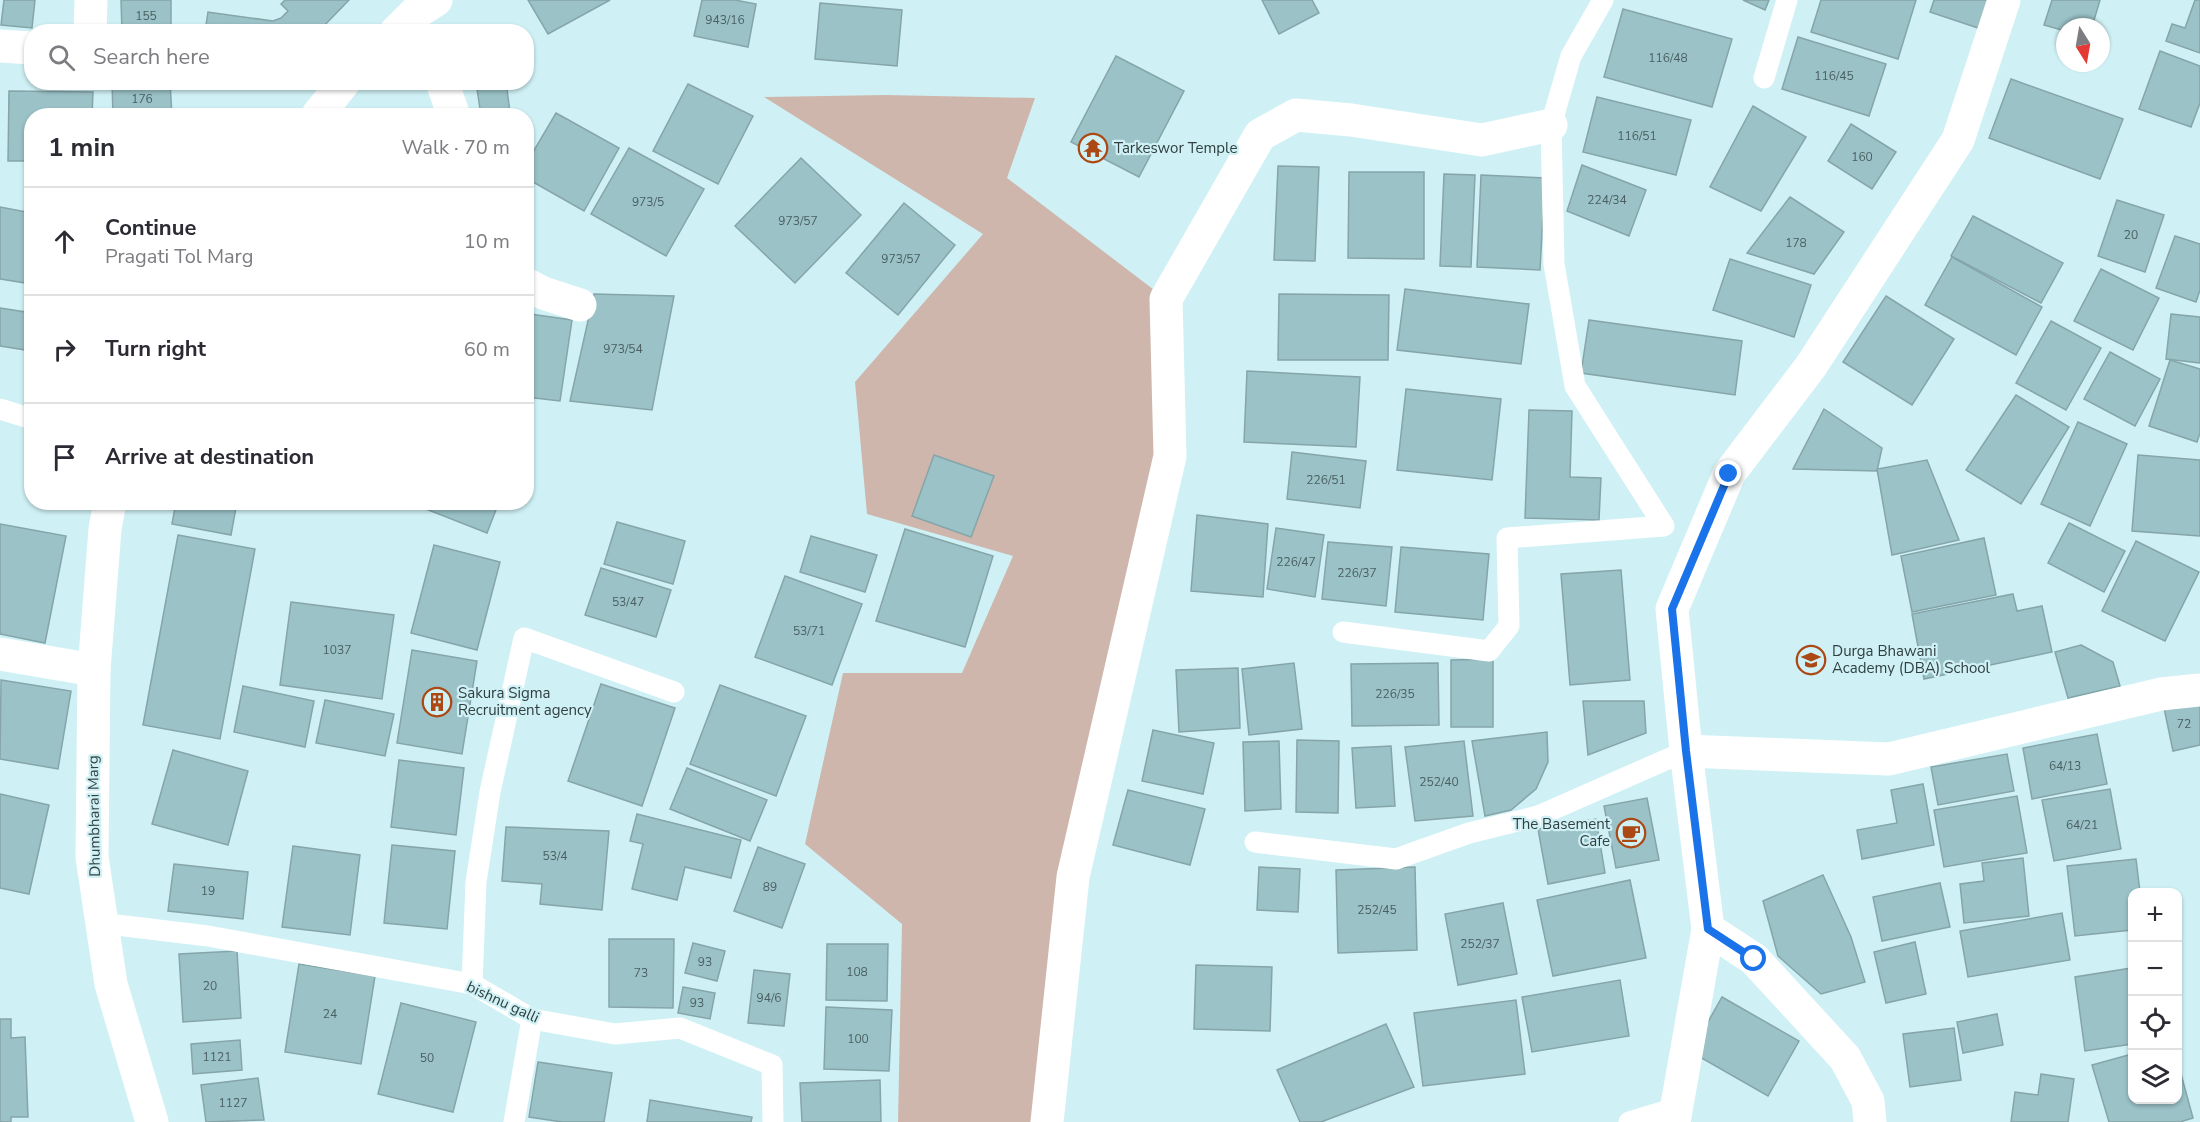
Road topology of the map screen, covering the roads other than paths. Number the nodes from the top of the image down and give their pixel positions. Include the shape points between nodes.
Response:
1 (91, 0) edge
2 (1603, 0) edge
3 (1787, 0) edge
4 (2004, 0) edge
5 (90, 24) edge
6 (0, 46) edge
7 (24, 48) edge
8 (1764, 78) dead end
9 (338, 90) edge
10 (445, 90) edge
11 (323, 108) edge
12 (451, 108) edge
13 (1551, 125) junction
14 (534, 288) edge
15 (580, 305) dead end
16 (0, 409) edge
17 (24, 416) edge
18 (109, 510) edge
19 (1343, 632) dead end
20 (0, 654) edge
21 (94, 670) junction
22 (2200, 690) edge
23 (674, 692) dead end
24 (1686, 751) junction
25 (1255, 842) dead end
26 (100, 923) junction
27 (1708, 929) junction
28 (472, 984) junction
29 (532, 1019) junction
30 (1674, 1115) edge
31 (152, 1122) edge
32 (514, 1122) edge
33 (773, 1122) edge
34 (1047, 1122) edge
35 (1629, 1122) edge
36 (1870, 1122) edge

1 - 5 street
2 - 13 lane via 1571,56
3 - 8 lane
4 - 24 street via 1958,140 1811,366 1729,474 1676,599 1672,609
6 - 7 street
9 - 11 street
10 - 12 street
13 - 19 lane via 1554,264 1575,386 1664,526 1507,538 1509,626 1489,651
13 - 34 street via 1482,140 1296,115 1260,135 1166,299 1170,456 1073,878
14 - 15 street
16 - 17 lane
18 - 21 street, Dhumbharai Marg
20 - 21 street
21 - 26 street, Dhumbharai Marg via 92,857
22 - 24 street via 2161,694 1889,759
23 - 28 lane via 524,639 490,792 476,882
24 - 25 lane via 1538,816 1469,833 1396,859
24 - 27 street
26 - 28 lane, bishnu galli via 208,936
26 - 31 street, Dhumbharai Marg via 111,984
27 - 30 street
27 - 36 street via 1754,959 1845,1058 1868,1101
28 - 29 lane, bishnu galli
29 - 32 lane
29 - 33 lane, bishnu galli via 615,1034 680,1028 772,1065
30 - 35 lane

